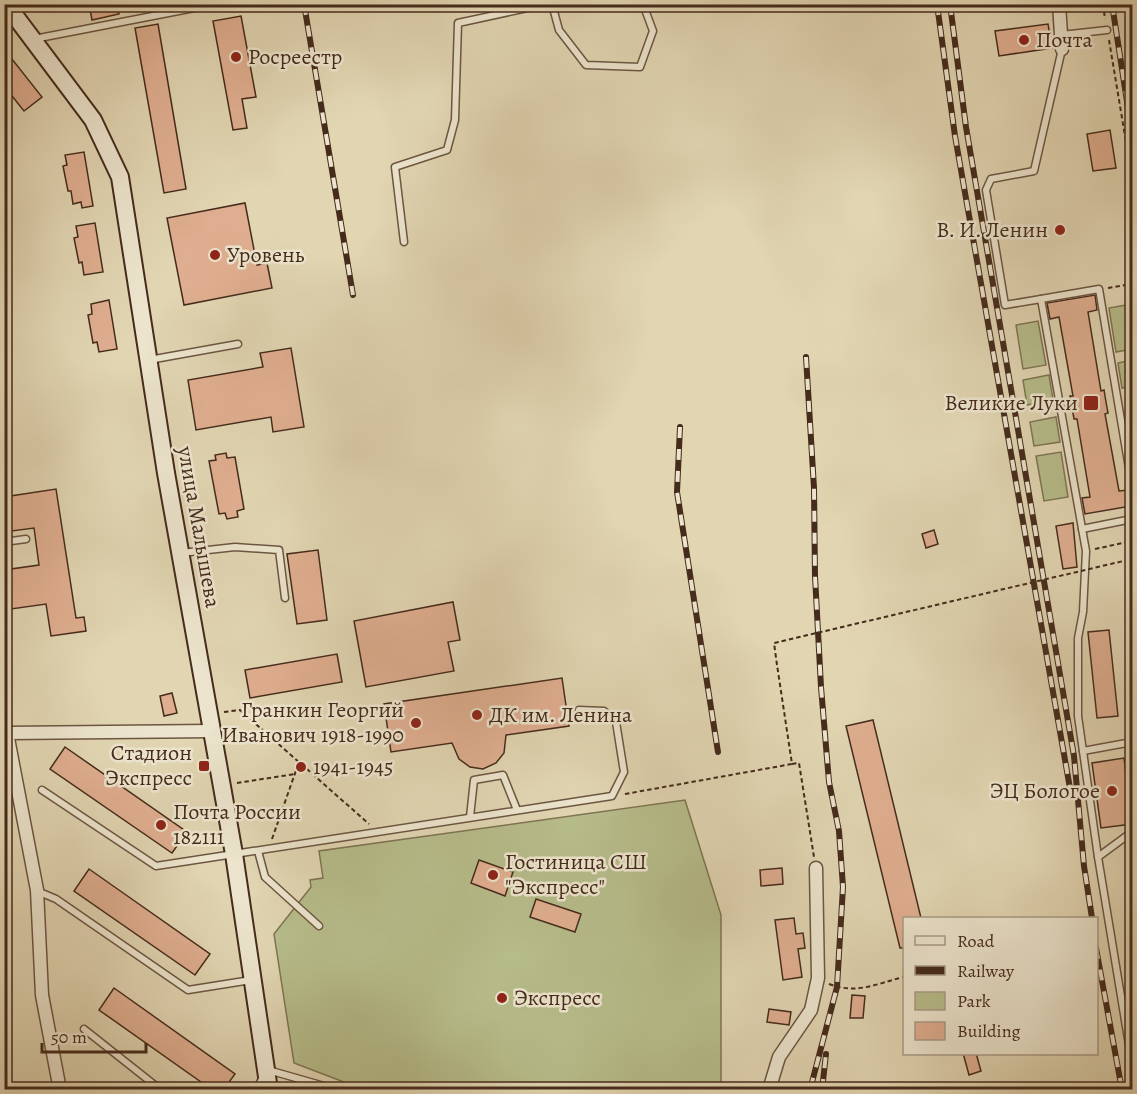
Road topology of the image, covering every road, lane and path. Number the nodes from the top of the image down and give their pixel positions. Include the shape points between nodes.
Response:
1 (6, 4) edge
2 (546, 4) edge
3 (552, 4) edge
4 (643, 4) edge
5 (1059, 4) edge
6 (1103, 4) edge
7 (194, 8) dead end
8 (1107, 30) junction
9 (1061, 34) junction
10 (33, 39) junction
11 (1062, 49) joint
12 (1132, 178) edge
13 (404, 242) dead end
14 (1132, 284) edge
15 (1099, 289) junction
16 (1041, 299) junction
17 (238, 344) dead end
18 (148, 360) junction
19 (1132, 486) edge
20 (1132, 519) edge
21 (1083, 530) junction
22 (26, 539) dead end
23 (1132, 541) edge
24 (4, 542) edge
25 (1086, 550) junction
26 (180, 553) junction
27 (1132, 560) edge
28 (285, 598) dead end
29 (579, 710) dead end
30 (210, 723) junction
31 (6, 731) edge
32 (1132, 742) edge
33 (1083, 751) junction
34 (1132, 754) edge
35 (299, 762) junction
36 (792, 764) junction
37 (295, 774) junction
38 (237, 783) dead end
39 (42, 790) dead end
40 (612, 796) junction
41 (517, 810) junction
42 (470, 817) junction
43 (378, 832) junction
44 (1132, 832) edge
45 (269, 849) junction
46 (258, 851) junction
47 (234, 854) junction
48 (1098, 857) junction
49 (816, 868) joint
50 (37, 890) junction
51 (320, 927) dead end
52 (903, 977) edge
53 (818, 978) junction
54 (253, 980) junction
55 (1132, 1006) edge
56 (1123, 1007) junction
57 (84, 1029) dead end
58 (1132, 1063) edge
59 (266, 1070) junction
60 (60, 1089) edge
61 (161, 1089) edge
62 (256, 1089) edge
63 (269, 1089) edge
64 (338, 1089) edge
65 (769, 1089) edge

1 - 10 street, улица Малышева
2 - 13 lane via 458,23 455,120 447,150 395,167
3 - 4 lane via 559,30 586,65 640,67 652,31
5 - 9 street
6 - 8 path
7 - 10 lane
8 - 9 lane
8 - 12 path
9 - 11 street
10 - 18 street, улица Малышева via 93,120 120,177
11 - 16 lane via 1034,171 991,179 986,190 1005,305
14 - 15 path
15 - 16 lane
15 - 19 lane
16 - 21 lane
17 - 18 lane
18 - 26 street, улица Малышева
20 - 21 lane
21 - 25 lane
22 - 24 lane
23 - 25 path
25 - 33 lane via 1078,638 1078,716
26 - 28 lane via 235,547 279,550
26 - 30 street, улица Малышева
27 - 36 path, bridge via 774,643
29 - 40 lane via 604,711 615,722 624,772
30 - 31 street
30 - 35 path via 240,710
30 - 47 street, улица Малышева
31 - 50 street
32 - 33 lane
32 - 34 lane
33 - 48 lane
35 - 37 path
35 - 43 path
36 - 40 path
36 - 49 path via 799,763
37 - 38 path
37 - 45 path
39 - 47 lane via 156,866
40 - 41 lane
41 - 42 lane
41 - 42 lane via 502,775 474,780
42 - 43 lane
43 - 45 lane
44 - 48 lane
45 - 46 lane
46 - 47 lane
46 - 51 lane via 265,878
47 - 54 street, улица Малышева
48 - 56 lane
49 - 53 street
50 - 54 lane via 188,990
50 - 60 street via 42,996
52 - 53 path via 859,990 837,987
53 - 65 street via 810,1010 779,1057
54 - 59 street, улица Малышева
55 - 56 lane
56 - 58 lane
57 - 61 lane
59 - 62 lane
59 - 63 street, улица Малышева
59 - 64 lane

